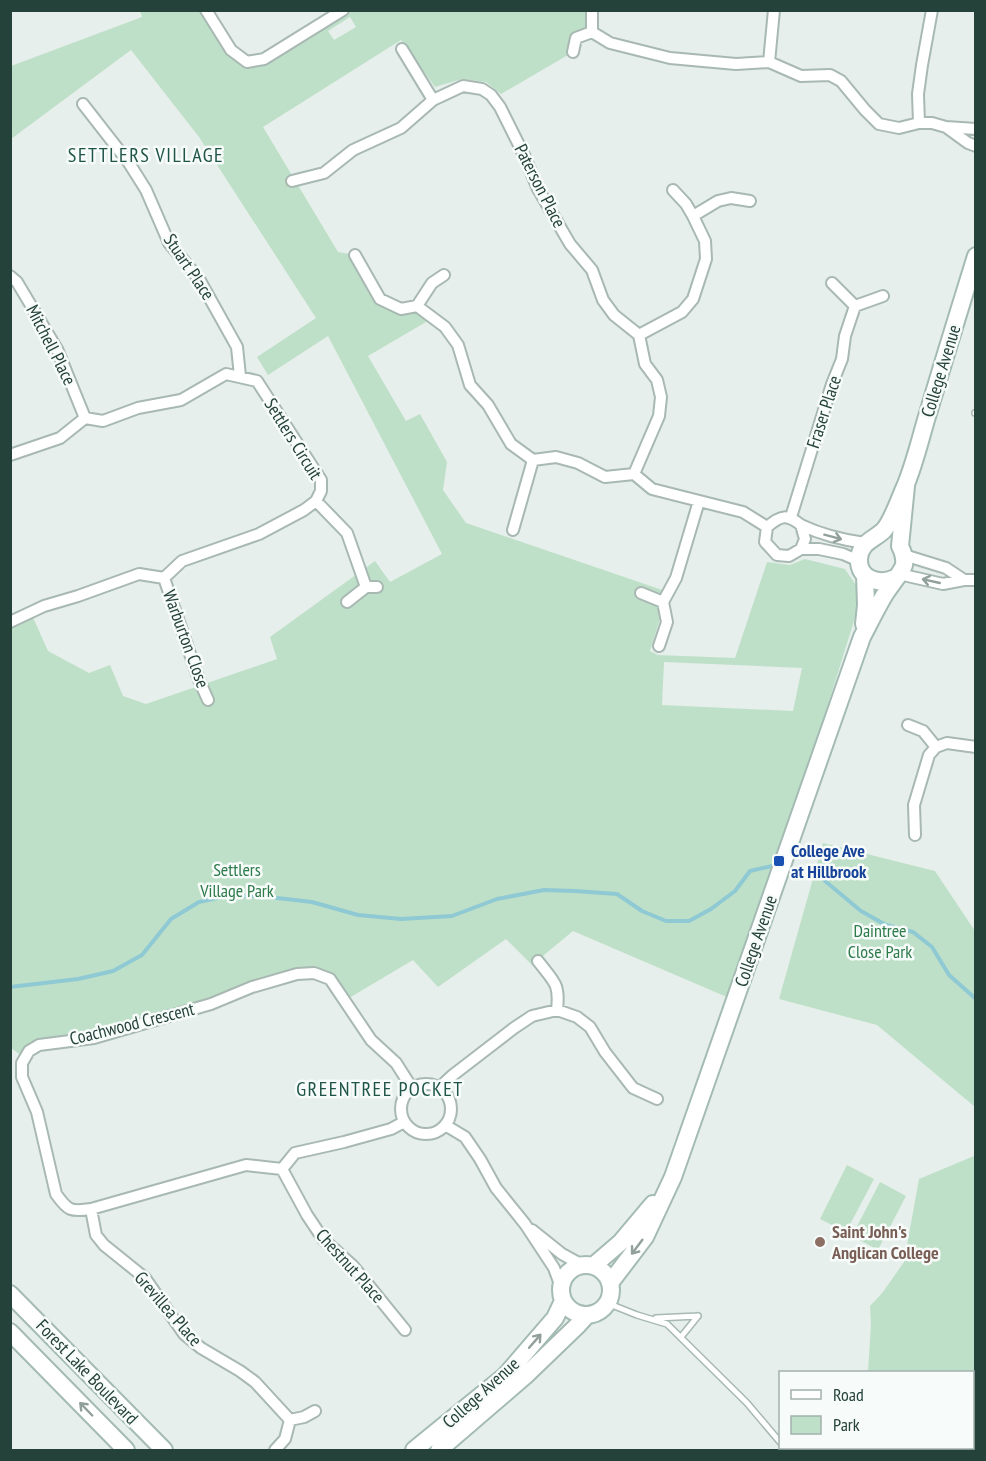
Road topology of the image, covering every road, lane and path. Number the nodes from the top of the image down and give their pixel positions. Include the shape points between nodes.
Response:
1 (206, 10) edge
2 (343, 10) edge
3 (592, 10) edge
4 (774, 10) edge
5 (932, 10) edge
6 (592, 32) junction
7 (402, 49) dead end
8 (573, 52) dead end
9 (769, 63) junction
10 (433, 100) junction
11 (83, 104) dead end
12 (920, 123) junction
13 (946, 127) junction
14 (975, 129) edge
15 (975, 146) edge
16 (292, 181) dead end
17 (673, 190) dead end
18 (750, 201) dead end
19 (693, 216) junction
20 (354, 255) dead end
21 (975, 256) edge
22 (444, 275) dead end
23 (10, 276) edge
24 (832, 283) dead end
25 (883, 296) dead end
26 (417, 306) junction
27 (855, 306) junction
28 (639, 335) junction
29 (240, 376) junction
30 (85, 418) junction
31 (10, 455) edge
32 (533, 460) junction
33 (634, 474) junction
34 (906, 486) junction
35 (316, 501) junction
36 (699, 501) junction
37 (791, 517) junction
38 (801, 525) junction
39 (767, 527) junction
40 (513, 530) dead end
41 (871, 540) junction
42 (801, 549) junction
43 (902, 551) junction
44 (862, 568) junction
45 (897, 576) junction
46 (165, 578) junction
47 (970, 580) edge
48 (641, 593) dead end
49 (663, 602) junction
50 (346, 603) dead end
51 (10, 622) edge
52 (862, 637) junction
53 (659, 646) dead end
54 (208, 700) dead end
55 (908, 725) dead end
56 (936, 747) junction
57 (975, 747) edge
58 (915, 835) dead end
59 (538, 961) dead end
60 (557, 1010) junction
61 (412, 1088) junction
62 (440, 1088) junction
63 (657, 1100) dead end
64 (404, 1122) junction
65 (445, 1125) junction
66 (282, 1169) junction
67 (673, 1177) junction
68 (91, 1209) junction
69 (525, 1224) junction
70 (588, 1265) junction
71 (610, 1283) junction
72 (10, 1294) edge
73 (562, 1294) junction
74 (607, 1303) junction
75 (587, 1315) junction
76 (649, 1318) junction
77 (405, 1330) dead end
78 (10, 1332) edge
79 (681, 1337) junction
80 (18, 1344) edge
81 (315, 1411) dead end
82 (290, 1420) junction
83 (779, 1441) edge
84 (126, 1450) edge
85 (164, 1450) edge
86 (275, 1450) edge
87 (414, 1450) edge
88 (439, 1450) edge

1 - 2 street via 231,50 247,62 264,58
3 - 6 street
4 - 9 street
5 - 12 street via 918,94
6 - 8 street via 576,38
6 - 9 street via 610,43 670,58
7 - 10 street
9 - 12 street via 801,76 830,75 841,81 879,124 899,128
10 - 16 street, Paterson Place via 401,128 353,150 324,174
10 - 28 street, Paterson Place via 463,86 491,95 538,189 570,244 592,270 603,300 614,315
11 - 29 street, Stuart Place via 129,163 146,190 169,243 199,279 237,347
12 - 13 street
13 - 14 street
13 - 15 street
17 - 19 street
18 - 19 street via 718,201
19 - 28 street via 705,241 706,259 693,299 682,312
20 - 26 street via 380,299 401,309
21 - 34 street, College Avenue
22 - 26 street via 432,283
23 - 30 street, Mitchell Place via 57,349
24 - 27 street
25 - 27 street
26 - 32 street via 445,327 458,345 470,385 488,405 511,444
27 - 37 street, Fraser Place
28 - 33 street via 645,364 657,380 661,397 659,416
29 - 30 street via 226,374 181,400 138,408 103,421
29 - 35 street, Settlers Circuit via 257,381 321,480
30 - 31 street via 60,438
32 - 33 street via 556,457 605,477
32 - 40 street
33 - 36 street via 652,489
34 - 41 street, College Avenue via 886,528
34 - 43 street, College Avenue
35 - 46 street, Settlers Circuit via 259,534 182,561
35 - 50 street via 347,533 372,587
36 - 39 street via 743,512
36 - 49 street via 676,578
37 - 38 street
37 - 39 street via 777,518
38 -> 41 street via 848,541
38 - 42 street via 805,539
39 - 42 street via 765,542 777,555 789,556
41 - 43 street via 892,539
41 - 44 street, College Avenue via 861,550
42 - 44 street via 843,554
43 - 45 street, College Avenue via 904,565
43 - 47 street
44 - 45 street via 877,582
44 - 52 street, College Avenue via 866,605
47 -> 45 street via 943,584
45 - 52 street, College Avenue
46 - 51 street via 139,574 44,606
46 - 54 street, Warburton Close
48 - 49 street
49 - 53 street via 667,622
52 - 67 street, College Avenue
55 - 56 street via 923,731
56 - 57 street via 947,743
56 - 58 street via 929,755 914,805
59 - 60 street via 557,986
60 - 62 street via 532,1016 514,1028
60 - 63 street via 590,1027 633,1088
61 - 62 street via 428,1083
61 - 64 street via 400,1108
61 - 68 street, Coachwood Crescent via 396,1064 370,1040 330,979 314,973 252,987 211,1004 94,1038 39,1045 21,1063 22,1077 37,1112 56,1194 75,1211
62 - 65 street via 450,1102
64 - 65 street via 422,1133
64 - 66 street via 391,1129 294,1153
65 - 69 street via 465,1137 496,1188
66 - 68 street, Coachwood Crescent via 246,1165
66 - 77 street, Chestnut Place via 323,1239 353,1266
67 - 70 street, College Avenue via 621,1242
67 -> 71 street, College Avenue via 645,1237
68 - 82 street, Grevillea Place via 96,1235 145,1278 184,1334 255,1382
69 - 70 street via 562,1254
69 - 73 street via 554,1268
70 - 71 street via 603,1272
70 - 73 street, College Avenue via 568,1272
71 - 74 street, College Avenue
72 - 85 street, Forest Lake Boulevard
73 - 75 street via 572,1311
87 -> 73 street, College Avenue via 505,1376 555,1318
74 - 75 street, College Avenue via 602,1310
74 - 76 lane
75 - 88 street, College Avenue via 525,1376
76 - 79 lane via 667,1324
76 - 79 lane via 698,1316
78 - 80 street, Forest Lake Boulevard
79 - 83 lane
84 -> 80 street, Forest Lake Boulevard
81 - 82 street
82 - 86 street via 285,1439

